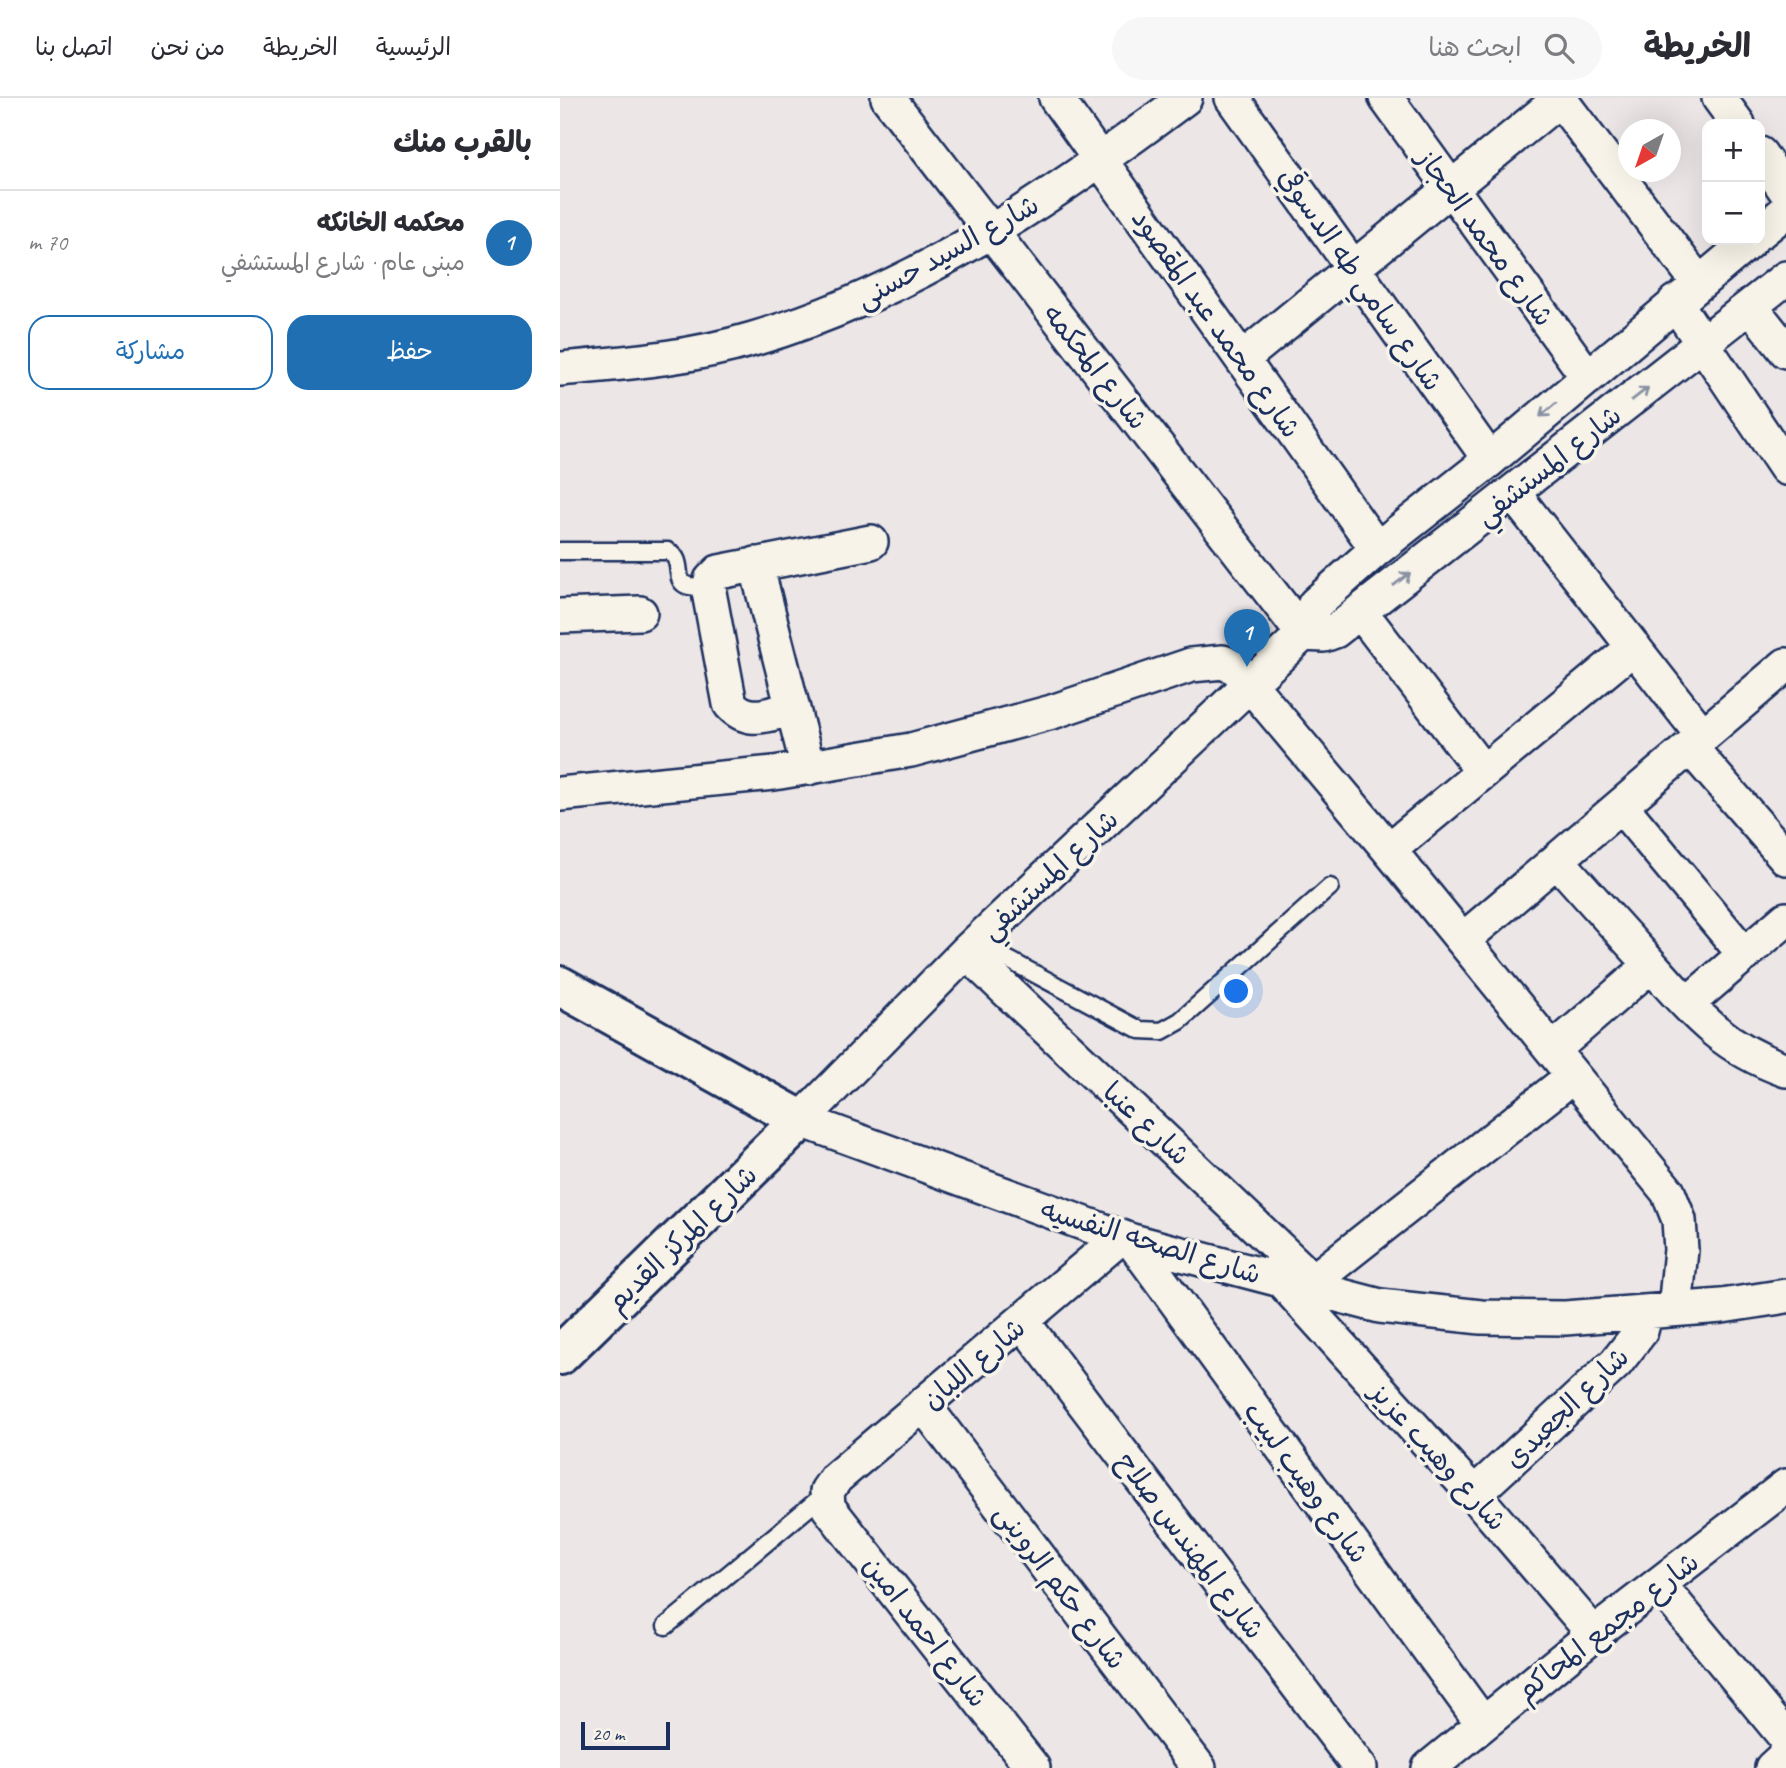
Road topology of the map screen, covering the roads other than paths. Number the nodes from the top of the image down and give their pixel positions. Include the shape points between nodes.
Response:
1 (888, 98) edge
2 (1056, 98) edge
3 (1185, 98) edge
4 (1232, 98) edge
5 (1386, 98) edge
6 (1560, 98) edge
7 (1719, 98) edge
8 (1734, 119) edge
9 (1101, 161) junction
10 (1765, 162) edge
11 (1451, 188) junction
12 (1786, 191) edge
13 (1786, 211) edge
14 (1765, 228) edge
15 (991, 232) junction
16 (1745, 245) edge
17 (1353, 268) junction
18 (1786, 278) edge
19 (1686, 292) junction
20 (1751, 307) junction
21 (1703, 345) junction
22 (1786, 351) edge
23 (1242, 359) junction
24 (560, 369) edge
25 (1587, 376) junction
26 (1490, 460) junction
27 (1786, 468) edge
28 (1513, 493) junction
29 (871, 542) dead end
30 (1377, 549) junction
31 (560, 551) edge
32 (756, 565) junction
33 (709, 586) junction
34 (1360, 611) junction
35 (640, 613) dead end
36 (560, 616) edge
37 (1303, 635) junction
38 (1634, 647) junction
39 (1783, 674) edge
40 (1250, 684) junction
41 (792, 709) junction
42 (1697, 742) junction
43 (808, 768) junction
44 (1483, 772) junction
45 (560, 794) edge
46 (1621, 806) junction
47 (1389, 849) junction
48 (1786, 858) edge
49 (1557, 860) junction
50 (1329, 887) dead end
51 (1786, 919) edge
52 (1463, 940) junction
53 (972, 948) junction
54 (1745, 955) junction
55 (1651, 965) junction
56 (560, 986) edge
57 (1687, 1004) junction
58 (1563, 1063) junction
59 (1786, 1070) edge
60 (801, 1120) junction
61 (1127, 1239) junction
62 (1307, 1285) junction
63 (1786, 1296) edge
64 (1660, 1311) junction
65 (1022, 1321) junction
66 (560, 1355) edge
67 (923, 1404) junction
68 (827, 1491) junction
69 (1474, 1494) junction
70 (1783, 1495) edge
71 (1659, 1584) junction
72 (666, 1626) dead end
73 (1594, 1634) junction
74 (1483, 1724) junction
75 (1786, 1738) edge
76 (1786, 1749) edge
77 (1033, 1768) edge
78 (1199, 1768) edge
79 (1360, 1768) edge
80 (1429, 1768) edge
81 (1772, 1768) edge

1 - 15 street, شارع المحكمه
2 - 9 street, شارع محمد عبد المقصود
3 - 9 street, شارع السيد حسنى
4 - 17 street, شارع سامي طه الدسوقي
5 - 11 street, شارع محمد الحجاز
6 - 11 street
6 - 19 street
7 - 8 street
9 - 15 street, شارع السيد حسنى
9 - 23 street, شارع محمد عبد المقصود
10 - 12 street
11 - 17 street
11 - 25 street, شارع محمد الحجاز
13 - 14 street
15 - 24 street, شارع السيد حسنى via 855,303 752,340 649,361
15 - 37 street, شارع المحكمه
16 - 19 street, شارع المستشفي
17 - 23 street
17 - 26 street, شارع سامي طه الدسوقي
18 - 20 street, شارع المستشفي
19 - 21 street
19 - 25 street, شارع المستشفي
20 - 21 street, شارع المستشفي
20 - 22 street
21 - 27 street
28 -> 21 street, شارع المستشفي
23 - 30 street, شارع محمد عبد المقصود
25 -> 26 street, شارع المستشفي
26 - 30 street, شارع المستشفي
34 -> 28 street, شارع المستشفي
28 - 38 street
29 - 32 street
30 - 37 street, شارع المستشفي via 1315,604
31 - 33 lane via 668,551 678,561 683,583
32 - 33 street via 719,572
32 - 41 street
33 - 41 street via 730,704 753,718
34 - 37 street, شارع المستشفي via 1335,631
34 - 44 street
35 - 36 street
37 - 40 street, شارع المستشفي
38 - 42 street
38 - 44 street
39 - 42 street
40 - 43 street, شارع الجعيدى via 1236,668 1207,662 982,732
40 - 47 street, شارع الجعيدى
40 - 53 street, شارع المستشفي
41 - 43 street
42 - 46 street
42 - 48 street
43 - 45 street, شارع الجعيدى
44 - 47 street
46 - 49 street
46 - 54 street
47 - 52 street, شارع الجعيدى
49 - 52 street
49 - 55 street
50 - 53 lane via 1180,1021 1162,1031 1140,1030
51 - 54 street
52 - 58 street, شارع الجعيدى
53 - 60 street, شارع المستشفي
53 - 62 street, شارع عنبا
54 - 57 street
55 - 57 street
55 - 58 street
56 - 60 main road, شارع الصحه النفسيه
57 - 59 street via 1704,1024 1734,1046
58 - 62 street
58 - 64 street, شارع الجعيدى via 1668,1192 1679,1220 1681,1250
60 - 61 street, شارع الصحه النفسيه
60 - 66 main road, شارع المركز القديم
61 - 62 street, شارع الصحه النفسيه
61 - 65 street, شارع اللبان
61 - 74 street, شارع وهيب لبيب
62 - 64 street, شارع الصحه النفسيه via 1380,1306 1481,1317 1565,1318
62 - 69 street, شارع وهيب عزيز
63 - 64 street, شارع الصحه النفسيه
64 - 69 street, شارع الجعيدى via 1616,1363
65 - 67 street, شارع اللبان
65 - 79 street, شارع المهندس صلاح
67 - 68 street, شارع اللبان via 836,1478
67 - 78 street, شارع حكم الروينى
68 - 72 lane
68 - 77 street, شارع احمد امين via 828,1507
69 - 73 street, شارع وهيب عزيز
70 - 71 street, شارع مجمع المحاكم
71 - 73 street, شارع مجمع المحاكم
71 - 75 street
73 - 74 street, شارع مجمع المحاكم
74 - 80 street, شارع مجمع المحاكم
76 - 81 street

